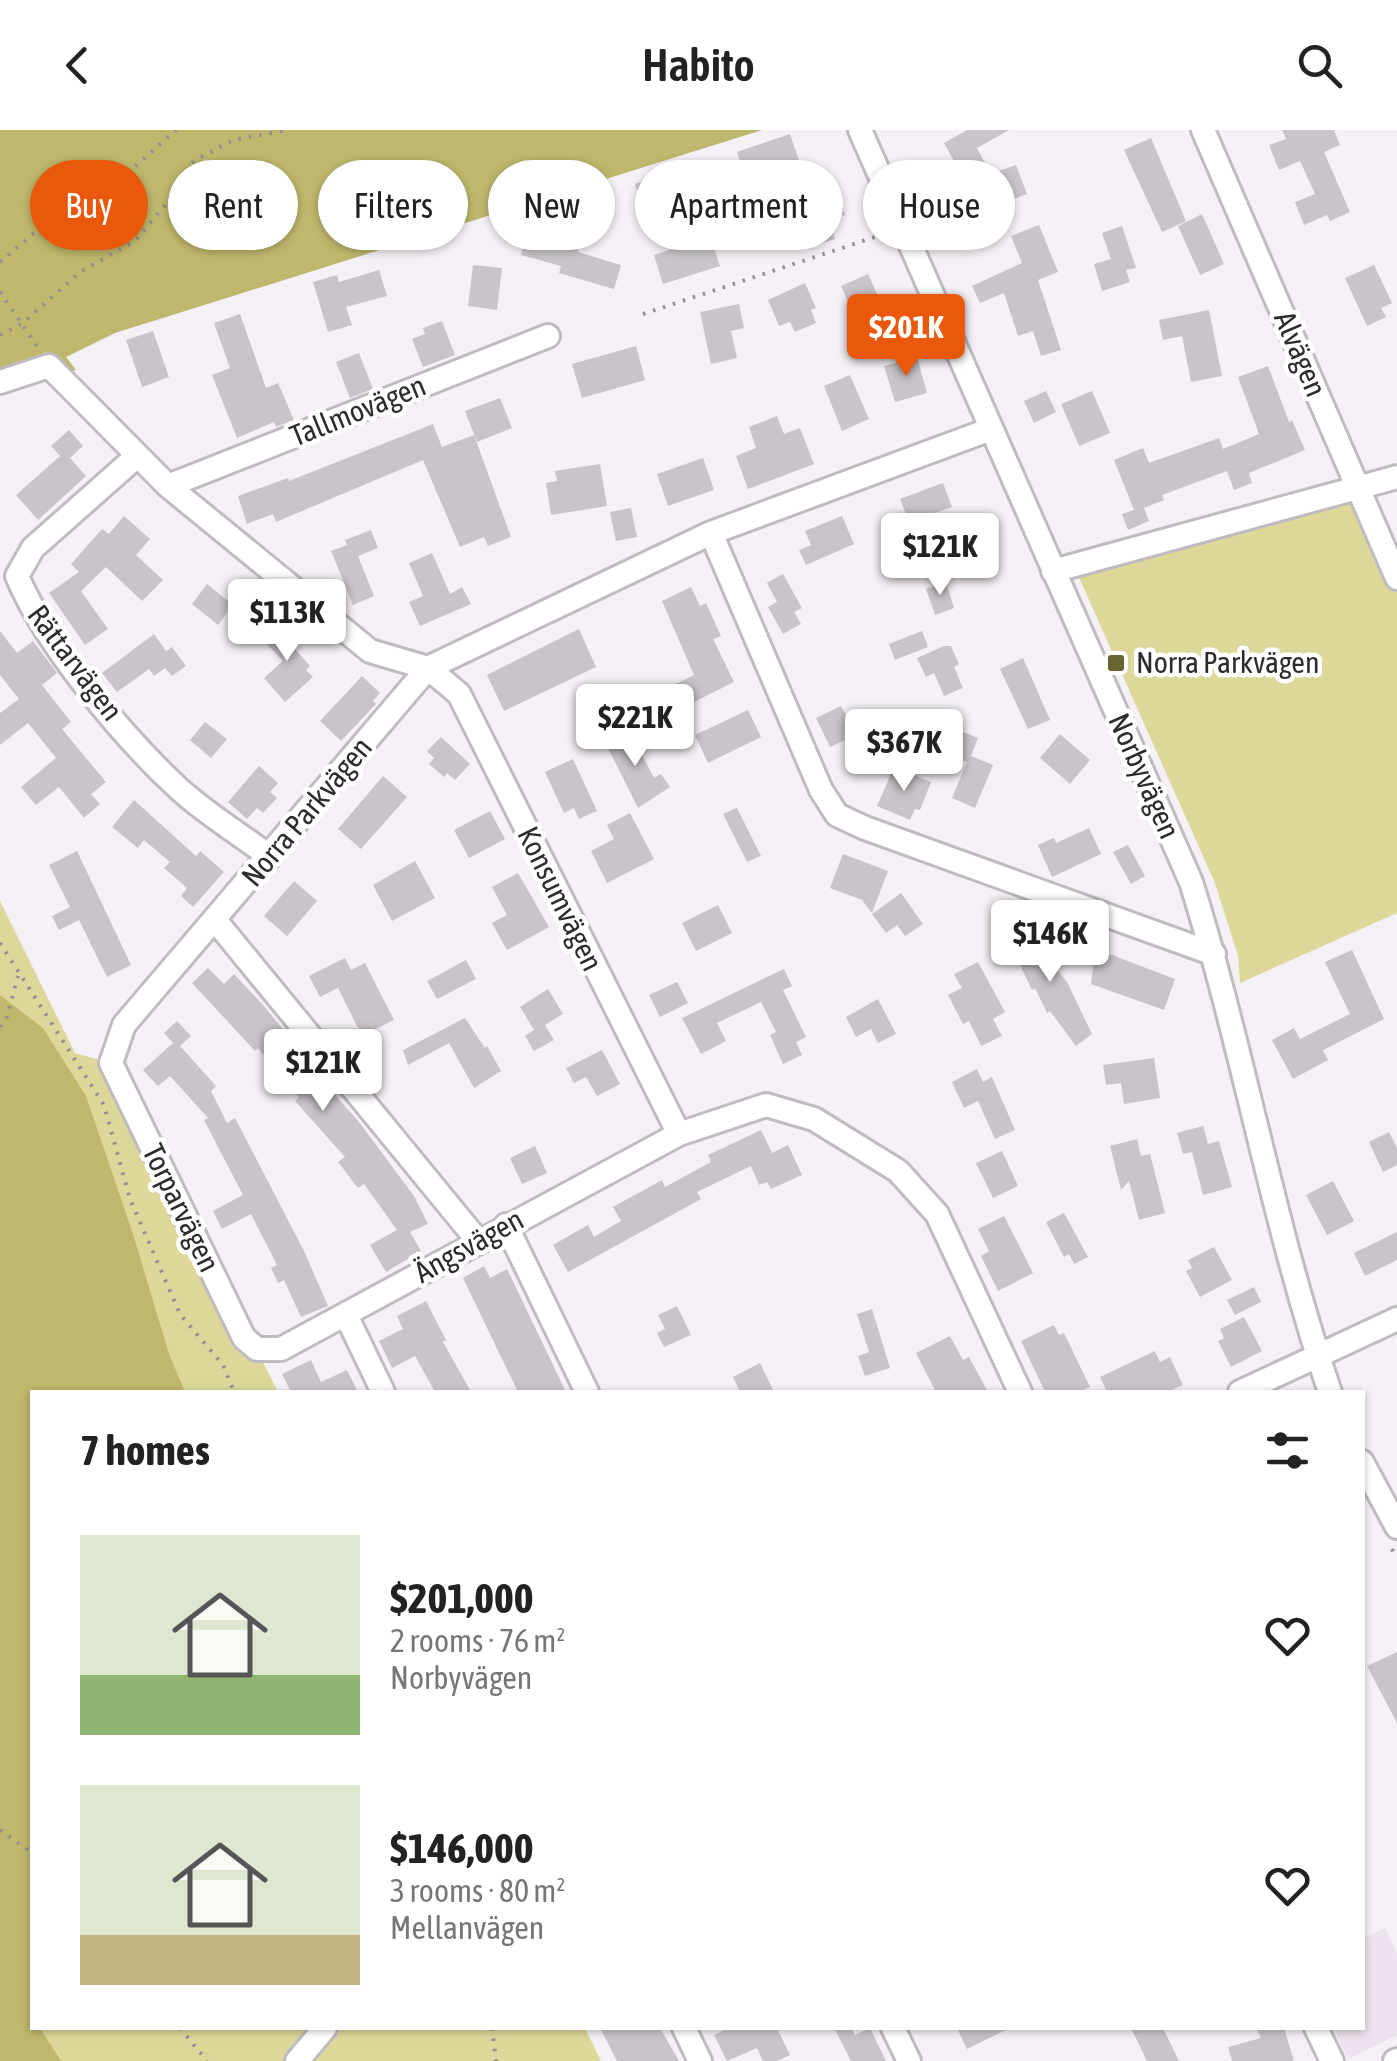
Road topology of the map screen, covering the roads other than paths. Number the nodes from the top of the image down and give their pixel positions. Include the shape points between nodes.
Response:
1 (860, 130) edge
2 (1202, 130) edge
3 (548, 336) dead end
4 (0, 382) edge
5 (992, 428) junction
6 (137, 456) junction
7 (1397, 477) edge
8 (168, 486) junction
9 (1358, 487) junction
10 (712, 533) junction
11 (1053, 571) junction
12 (1397, 578) edge
13 (428, 668) junction
14 (270, 857) junction
15 (215, 920) junction
16 (1214, 954) junction
17 (111, 1062) joint
18 (678, 1134) junction
19 (506, 1225) junction
20 (478, 1242) junction
21 (346, 1315) junction
22 (1397, 1318) edge
23 (257, 1349) joint
24 (1318, 1358) junction
25 (382, 1390) edge
26 (586, 1390) edge
27 (1019, 1390) edge
28 (1245, 1390) edge
29 (1329, 1390) edge
30 (1365, 1468) edge
31 (1397, 1527) edge
32 (323, 2030) edge
33 (685, 2030) edge
34 (893, 2030) edge
35 (1317, 2030) edge
36 (297, 2061) edge
37 (700, 2061) edge
38 (908, 2061) edge
39 (1332, 2061) edge

1 - 5 street, Norbyvägen
2 - 9 street, Alvägen
3 - 8 street, Tallmovägen
4 - 6 street, Konsumvägen via 49,366
5 - 10 street, Norra Parkvägen
5 - 11 street, Norbyvägen
6 - 8 street, Konsumvägen
6 - 14 street, Rättarvägen via 33,548 17,576 32,610 102,705 179,789
7 - 9 street
8 - 13 street, Konsumvägen via 370,651
9 - 11 street
9 - 12 street, Alvägen
10 - 13 street, Norra Parkvägen
10 - 16 street via 837,815
11 - 16 street, Norbyvägen via 1191,882
13 - 14 street, Norra Parkvägen
13 - 18 street, Konsumvägen via 459,694
14 - 15 street, Norra Parkvägen
15 - 17 street, Norra Parkvägen via 124,1025
15 - 20 street
16 - 24 street, Norbyvägen
17 - 23 street, Torparvägen via 244,1338
18 - 19 street, Ängsvägen
18 - 27 street via 766,1105 814,1119 898,1171 938,1214
19 - 20 street, Ängsvägen
19 - 26 street
20 - 21 street, Ängsvägen
21 - 23 street, Ängsvägen via 282,1349
21 - 25 street
22 - 24 street
24 - 28 street
24 - 29 street, Norbyvägen
30 - 31 street
32 - 36 street
33 - 37 street
34 - 38 street
35 - 39 street

